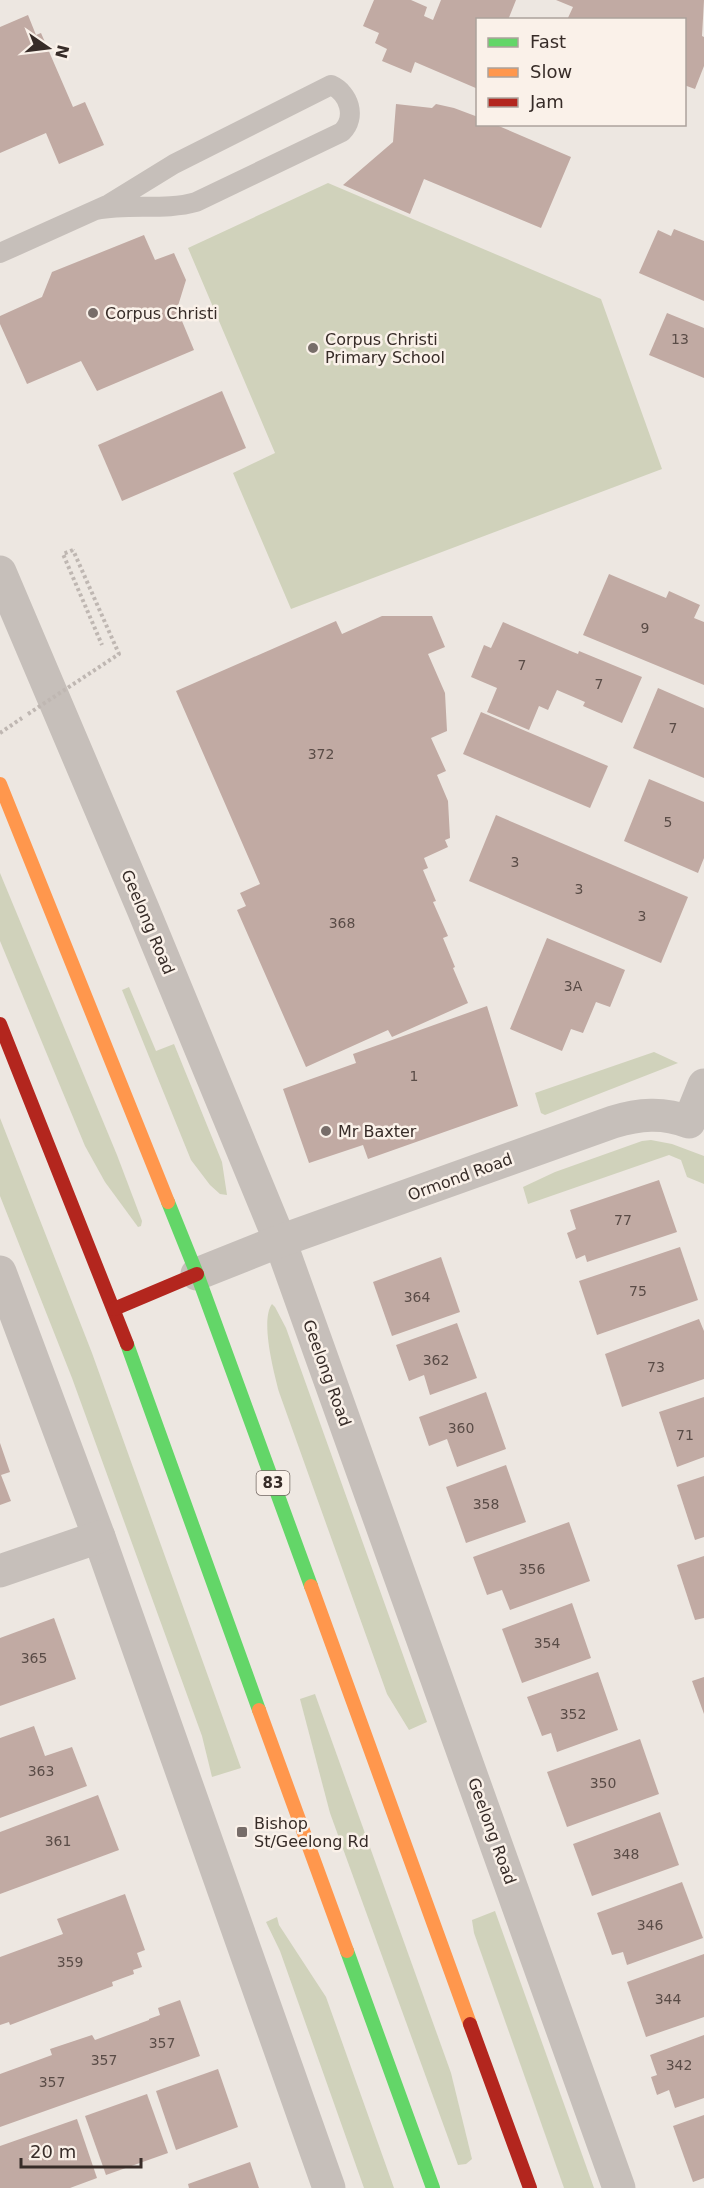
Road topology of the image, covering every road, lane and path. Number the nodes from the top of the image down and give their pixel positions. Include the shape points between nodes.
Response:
1 (96, 210) junction
2 (0, 253) edge
3 (0, 572) edge
4 (102, 645) dead end
5 (0, 733) edge
6 (0, 784) edge
7 (0, 1024) edge
8 (704, 1085) edge
9 (696, 1125) edge
10 (280, 1242) junction
11 (0, 1272) edge
12 (197, 1274) junction
13 (114, 1309) junction
14 (99, 1537) junction
15 (0, 1571) edge
16 (329, 2188) edge
17 (433, 2188) edge
18 (530, 2188) edge
19 (619, 2188) edge

1 - 1 lane via 174,164 331,84 342,91 348,102 350,123 342,132 196,202
1 - 2 lane
3 - 10 street, Geelong Road
4 - 5 path, bridge via 63,554 74,550 119,654
6 - 12 highway, 83
7 - 13 highway
8 - 9 street, Ormond Road
9 - 10 street, Ormond Road via 674,1116 628,1118
10 - 12 street, Ormond Road
10 - 19 street, Geelong Road
11 - 14 street
12 - 13 highway
12 - 18 highway, 83
13 - 17 highway
14 - 15 street
14 - 16 street

